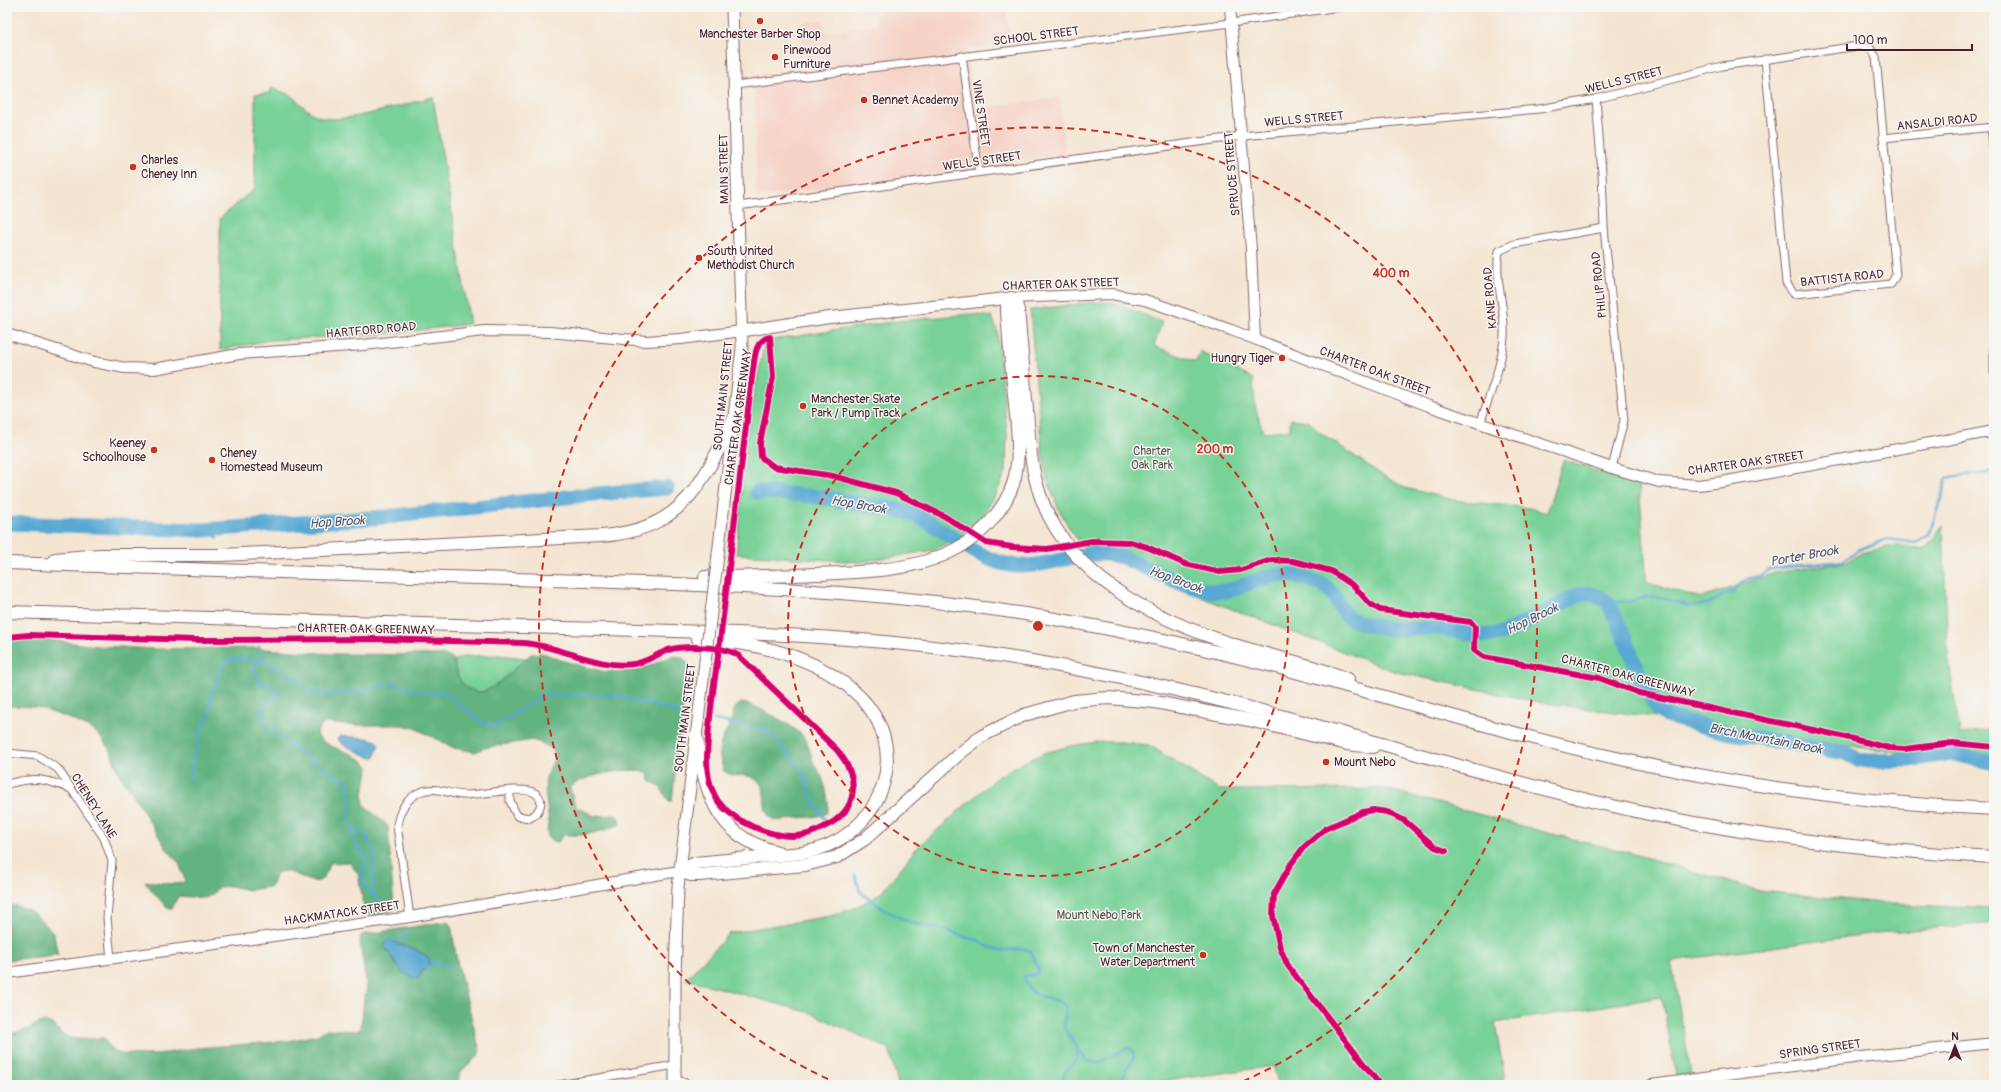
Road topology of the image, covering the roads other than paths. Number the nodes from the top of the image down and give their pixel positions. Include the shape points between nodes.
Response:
1 (732, 7) edge
2 (1230, 7) edge
3 (1339, 7) edge
4 (1231, 23) junction
5 (1870, 48) joint
6 (962, 56) junction
7 (1765, 59) junction
8 (735, 85) junction
9 (1596, 99) junction
10 (1993, 127) edge
11 (1242, 136) junction
12 (1883, 138) junction
13 (1994, 154) edge
14 (978, 172) junction
15 (738, 206) junction
16 (1604, 228) junction
17 (1011, 298) junction
18 (742, 331) junction
19 (7, 334) edge
20 (1255, 339) junction
21 (1994, 347) edge
22 (1994, 372) edge
23 (734, 418) junction
24 (1480, 424) junction
25 (1994, 431) edge
26 (1612, 468) junction
27 (7, 564) edge
28 (30, 564) junction
29 (617, 582) junction
30 (7, 612) edge
31 (623, 629) junction
32 (1389, 698) junction
33 (696, 734) junction
34 (1398, 748) junction
35 (7, 753) edge
36 (7, 784) edge
37 (71, 789) junction
38 (510, 791) junction
39 (1994, 809) edge
40 (796, 854) junction
41 (1994, 858) edge
42 (679, 871) junction
43 (410, 917) junction
44 (111, 959) junction
45 (7, 973) edge
46 (1994, 1043) edge
47 (674, 1065) junction
48 (675, 1082) edge
49 (558, 1085) edge
50 (691, 1085) edge
51 (1651, 1085) edge

1 - 8 main road, MAIN STREET
2 - 4 main road, SPRUCE STREET
3 - 4 street, SCHOOL STREET
4 - 6 street, SCHOOL STREET
4 - 11 main road, SPRUCE STREET
5 - 7 street, WELLS STREET via 1858,46
5 - 12 street, BATTISTA ROAD via 1876,57
6 - 8 street, SCHOOL STREET
6 - 14 street, VINE STREET
7 - 9 street, WELLS STREET via 1722,66
7 - 12 street, BATTISTA ROAD via 1786,283 1794,294 1891,284 1896,276
8 - 15 main road, MAIN STREET
9 - 11 street, WELLS STREET via 1539,109
9 - 16 street, PHILIP ROAD
10 - 12 street, ANSALDI ROAD
10 - 13 street
11 - 14 street, WELLS STREET
11 - 20 main road, SPRUCE STREET
14 - 15 street, WELLS STREET
15 - 18 main road, MAIN STREET
16 - 24 street, KANE ROAD via 1514,244 1499,251 1497,268 1504,336 1501,359
16 - 26 street, PHILIP ROAD via 1624,420
17 - 18 main road, CHARTER OAK STREET via 833,317
17 - 20 main road, CHARTER OAK STREET via 1086,294 1124,295 1146,300
17 - 29 highway via 1007,311 1018,464 1013,484 1004,502 980,532 952,551 922,563 889,569 774,576 671,576
17 - 32 highway via 1018,310 1035,475 1045,508 1064,542 1088,568 1130,599 1178,625 1343,677
18 - 19 main road, HARTFORD ROAD via 686,339 646,340 549,332 484,331 364,345 239,354 154,369 125,368 94,362
18 - 23 main road, SOUTH MAIN STREET
20 - 24 main road, CHARTER OAK STREET
21 - 22 street
23 - 28 highway via 707,473 686,500 658,522 628,533 222,555 89,555
23 - 33 main road, SOUTH MAIN STREET, bridge
24 - 26 main road, CHARTER OAK STREET
25 - 26 main road, CHARTER OAK STREET via 1698,485 1659,482
27 - 28 highway
28 - 29 highway
29 - 32 highway via 866,595 1019,613 1193,646
30 - 31 highway
31 - 34 highway via 842,638 990,654 1106,674 1183,691
31 - 40 highway via 668,637 732,642 786,654 835,677 866,704 878,724 886,753 884,780 877,800 864,820 844,838 819,849
32 - 39 highway via 1610,757 1738,782 1858,798
33 - 40 highway via 706,788 712,804 722,818 735,832 753,844 776,852
33 - 42 main road, SOUTH MAIN STREET
34 - 41 highway via 1604,804 1724,828 1866,848
34 - 42 highway via 1355,745 1148,701 1108,698 1074,701 1024,714 982,736 865,839 837,857 805,865 700,875
35 - 37 street, CHENEY LANE via 38,756 58,769
36 - 37 street via 26,779 48,780
37 - 44 street, CHENEY LANE via 104,838 112,861 107,918
38 - 38 street via 532,791 539,799 538,812 530,818 517,816 510,801
38 - 43 street via 465,795 431,789 421,792 406,803 400,811 397,826
40 - 42 highway via 695,863
42 - 43 main road, HACKMATACK STREET
42 - 47 main road, SOUTH MAIN STREET
43 - 44 main road, HACKMATACK STREET
44 - 45 main road, HACKMATACK STREET
46 - 51 main road, SPRING STREET via 1868,1056
47 - 48 main road, SOUTH MAIN STREET
47 - 49 street
48 - 50 street

